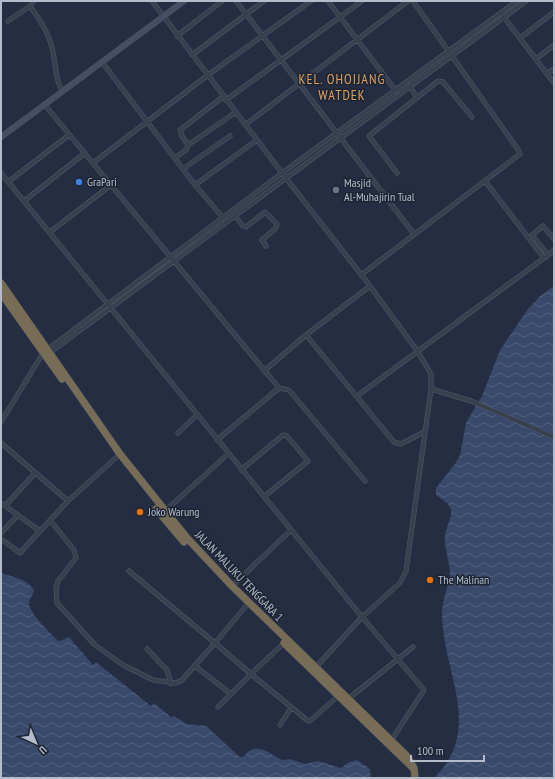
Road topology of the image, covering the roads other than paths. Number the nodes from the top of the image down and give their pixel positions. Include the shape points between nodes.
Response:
1 (34, 1) edge
2 (152, 1) edge
3 (184, 1) edge
4 (222, 1) edge
5 (236, 1) edge
6 (264, 1) edge
7 (311, 1) edge
8 (328, 1) edge
9 (362, 1) edge
10 (408, 1) edge
11 (413, 1) edge
12 (517, 1) edge
13 (526, 1) edge
14 (30, 6) junction
15 (554, 12) edge
16 (501, 13) junction
17 (246, 14) junction
18 (163, 17) junction
19 (340, 17) junction
20 (504, 17) junction
21 (8, 22) dead end
22 (177, 36) junction
23 (263, 36) junction
24 (520, 38) junction
25 (357, 40) junction
26 (554, 45) edge
27 (449, 50) junction
28 (192, 55) junction
29 (452, 55) junction
30 (536, 59) junction
31 (281, 60) junction
32 (102, 62) junction
33 (554, 68) edge
34 (547, 74) junction
35 (208, 75) junction
36 (299, 83) junction
37 (554, 83) edge
38 (410, 86) junction
39 (395, 90) junction
40 (62, 91) junction
41 (398, 95) junction
42 (225, 98) junction
43 (418, 98) junction
44 (44, 104) junction
45 (236, 112) junction
46 (472, 117) dead end
47 (146, 121) junction
48 (246, 125) junction
49 (336, 133) junction
50 (69, 135) junction
51 (230, 136) dead end
52 (1, 137) edge
53 (341, 139) junction
54 (257, 140) junction
55 (188, 145) junction
56 (85, 153) junction
57 (175, 158) junction
58 (93, 163) junction
59 (183, 169) junction
60 (1, 173) edge
61 (282, 173) junction
62 (397, 173) dead end
63 (3, 179) edge
64 (286, 179) junction
65 (485, 181) junction
66 (8, 182) junction
67 (111, 185) junction
68 (195, 185) junction
69 (24, 201) junction
70 (236, 217) junction
71 (223, 218) junction
72 (228, 223) junction
73 (50, 232) junction
74 (414, 234) junction
75 (554, 239) edge
76 (266, 246) dead end
77 (554, 250) edge
78 (169, 257) junction
79 (546, 257) junction
80 (173, 261) junction
81 (361, 275) junction
82 (1, 283) edge
83 (370, 286) junction
84 (1, 292) edge
85 (107, 304) junction
86 (110, 308) junction
87 (306, 335) junction
88 (418, 352) junction
89 (45, 354) junction
90 (264, 371) junction
91 (279, 388) junction
92 (431, 389) junction
93 (357, 396) junction
94 (197, 415) junction
95 (1, 422) edge
96 (424, 432) junction
97 (178, 433) dead end
98 (554, 437) edge
99 (217, 440) junction
100 (1, 443) edge
101 (228, 454) junction
102 (118, 455) junction
103 (241, 470) junction
104 (35, 473) junction
105 (365, 481) dead end
106 (264, 496) junction
107 (68, 501) junction
108 (3, 504) edge
109 (165, 512) junction
110 (17, 516) junction
111 (50, 520) junction
112 (40, 530) junction
113 (291, 530) junction
114 (1, 533) edge
115 (1, 540) edge
116 (129, 571) dead end
117 (232, 586) junction
118 (246, 606) junction
119 (362, 618) junction
120 (215, 643) junction
121 (284, 643) junction
122 (413, 647) dead end
123 (147, 650) dead end
124 (397, 660) junction
125 (195, 666) junction
126 (314, 669) junction
127 (251, 674) junction
128 (171, 684) junction
129 (231, 694) junction
130 (338, 696) junction
131 (348, 699) junction
132 (218, 707) dead end
133 (291, 708) junction
134 (280, 726) dead end
135 (391, 741) junction
136 (414, 768) junction
137 (415, 778) edge

1 - 14 street
2 - 18 street
3 - 18 street
4 - 22 street
5 - 17 street
6 - 17 street
7 - 23 street
8 - 19 street
9 - 19 street
10 - 25 street
11 - 27 street
12 - 16 street
13 - 20 street
14 - 21 street
14 - 40 street via 51,45 56,76
15 - 24 street
16 - 20 street
16 - 27 street
17 - 23 street
17 - 28 street
18 - 22 street
18 - 32 street
19 - 25 street
19 - 31 street
20 - 24 street
20 - 29 street
22 - 28 street
23 - 31 street
23 - 35 street
24 - 30 street
25 - 36 street
25 - 39 street
26 - 30 street
27 - 29 street
27 - 39 street
28 - 35 street
29 - 38 street
29 - 65 street via 520,151 519,156
30 - 34 street
31 - 36 street
31 - 42 street
32 - 40 street
32 - 47 street
33 - 34 street
34 - 37 street
35 - 42 street
35 - 47 street
36 - 48 street
36 - 49 street
38 - 41 street
38 - 43 street
39 - 41 street
39 - 49 street
40 - 44 street
41 - 53 street
42 - 45 street
42 - 55 street via 180,130
43 - 46 street via 440,80
43 - 62 street via 369,136
44 - 50 street
44 - 52 street
45 - 48 street
45 - 55 street
47 - 57 street
47 - 58 street
48 - 54 street
49 - 53 street
49 - 61 street
50 - 56 street
50 - 66 street
51 - 59 street
53 - 64 street
53 - 74 street
54 - 61 street
54 - 68 street
55 - 57 street via 186,150
56 - 58 street
56 - 69 street
57 - 59 street
58 - 67 street
59 - 68 street
60 - 63 street
61 - 64 street
61 - 71 street
63 - 66 street
64 - 70 street
64 - 81 street
65 - 74 street
65 - 79 street
66 - 69 street
67 - 73 street
67 - 78 street
68 - 71 street
69 - 73 street
70 - 72 street
70 - 76 street via 246,227 265,212 268,213 277,224 276,228 262,240
71 - 72 street
71 - 78 street
72 - 80 street
73 - 85 street
74 - 81 street
75 - 79 street via 543,226 532,235
77 - 79 street
78 - 80 street
78 - 85 street
79 - 88 street
80 - 86 street
80 - 90 street
81 - 83 street
82 - 89 highway, JALAN MALUKU TENGGARA 1
83 - 87 street
83 - 88 street
84 - 89 highway, JALAN MALUKU TENGGARA 1
85 - 86 street
85 - 89 street
86 - 89 street
86 - 94 street
87 - 90 street
87 - 93 street
88 - 92 street via 430,374
88 - 93 street
89 - 95 street
89 - 102 highway, JALAN MALUKU TENGGARA 1
90 - 91 street
91 - 99 street
91 - 105 street via 289,390
92 - 96 street
92 - 98 street via 472,401
93 - 96 street via 394,442 401,444
94 - 97 street
94 - 99 street
96 - 119 street via 405,574 400,582
99 - 101 street
100 - 104 street
101 - 103 street
101 - 109 street
102 - 107 street
102 - 109 highway, JALAN MALUKU TENGGARA 1
102 - 118 highway, JALAN MALUKU TENGGARA 1 via 172,529
103 - 106 street
103 - 106 street via 283,436 287,436 308,461
104 - 107 street
104 - 108 street
106 - 113 street
107 - 111 street
108 - 110 street
109 - 117 highway, JALAN MALUKU TENGGARA 1 via 202,556
110 - 112 street
110 - 114 street
111 - 112 street
111 - 128 street via 74,550 76,558 58,581 55,594 57,603 99,648 144,677
112 - 115 street via 20,553
113 - 117 street
113 - 119 street
116 - 120 street
117 - 126 highway, JALAN MALUKU TENGGARA 1
118 - 120 street
118 - 121 highway, JALAN MALUKU TENGGARA 1
119 - 124 street
119 - 126 street
120 - 125 street
120 - 127 street
121 - 126 highway, JALAN MALUKU TENGGARA 1
121 - 127 street
122 - 124 street
123 - 128 street via 167,670
124 - 131 street
124 - 135 street via 424,691
125 - 128 street via 182,680
125 - 129 street
126 - 130 highway, JALAN MALUKU TENGGARA 1
126 - 131 highway, JALAN MALUKU TENGGARA 1
127 - 129 street
127 - 133 street
129 - 132 street
130 - 133 street via 309,722
130 - 136 highway, JALAN MALUKU TENGGARA 1
131 - 135 highway, JALAN MALUKU TENGGARA 1
133 - 134 street
135 - 136 highway, JALAN MALUKU TENGGARA 1 via 407,756
136 - 137 highway, JALAN MALUKU TENGGARA 1

